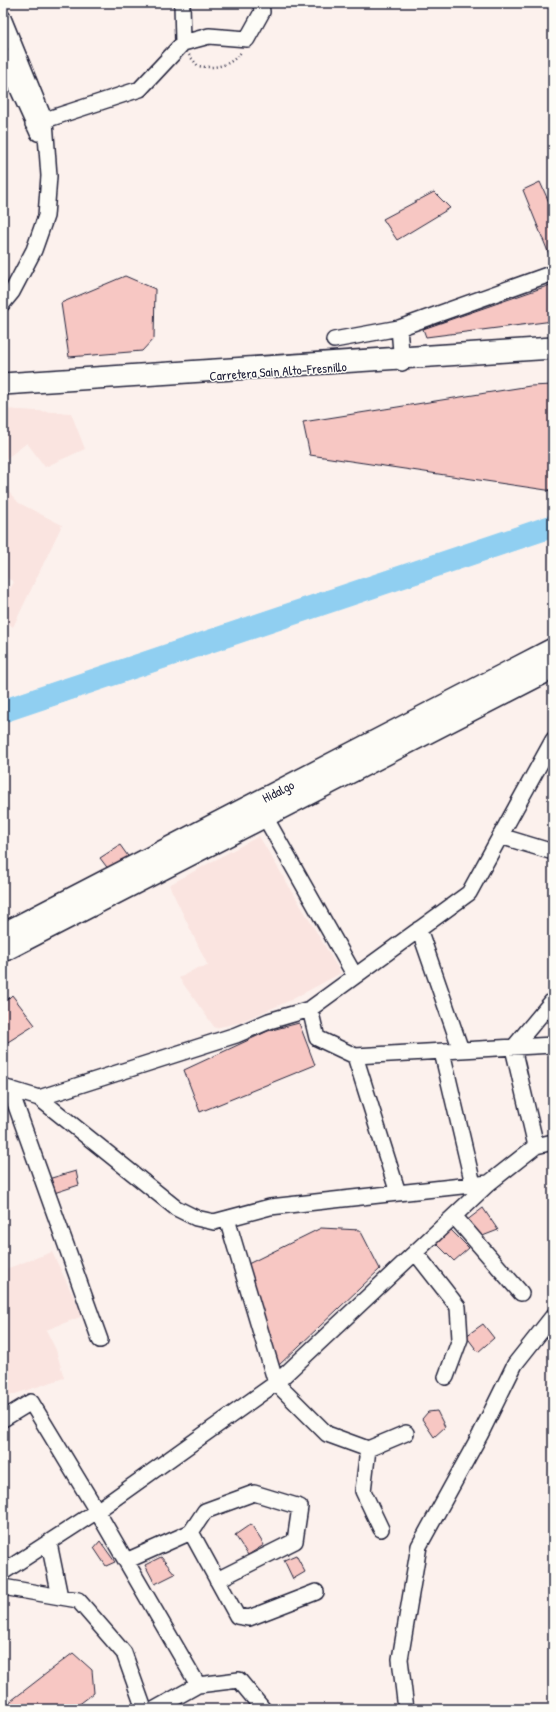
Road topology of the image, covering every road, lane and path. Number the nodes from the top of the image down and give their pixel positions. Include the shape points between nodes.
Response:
1 (182, 3) edge
2 (261, 3) edge
3 (3, 18) edge
4 (247, 39) junction
5 (183, 42) junction
6 (3, 56) edge
7 (39, 122) junction
8 (553, 273) edge
9 (3, 303) edge
10 (399, 328) junction
11 (334, 340) dead end
12 (553, 348) edge
13 (553, 353) edge
14 (402, 360) junction
15 (3, 384) edge
16 (3, 390) edge
17 (552, 658) edge
18 (553, 740) edge
19 (261, 809) junction
20 (500, 836) junction
21 (553, 852) edge
22 (419, 929) junction
23 (3, 934) edge
24 (3, 951) edge
25 (355, 976) junction
26 (553, 1000) edge
27 (310, 1009) junction
28 (553, 1046) edge
29 (513, 1048) junction
30 (461, 1050) junction
31 (442, 1052) junction
32 (355, 1056) junction
33 (7, 1088) edge
34 (39, 1098) junction
35 (553, 1142) edge
36 (536, 1146) junction
37 (488, 1183) junction
38 (473, 1184) junction
39 (398, 1193) junction
40 (454, 1216) junction
41 (227, 1219) junction
42 (415, 1252) junction
43 (521, 1293) dead end
44 (553, 1316) edge
45 (100, 1340) dead end
46 (446, 1377) dead end
47 (276, 1383) junction
48 (3, 1419) edge
49 (406, 1433) dead end
50 (368, 1449) junction
51 (97, 1512) junction
52 (382, 1530) dead end
53 (191, 1532) junction
54 (49, 1542) junction
55 (126, 1561) junction
56 (3, 1572) edge
57 (217, 1580) junction
58 (3, 1587) edge
59 (316, 1592) dead end
60 (60, 1597) junction
61 (198, 1685) junction
62 (144, 1709) edge
63 (155, 1709) edge
64 (263, 1709) edge
65 (406, 1709) edge

1 - 5 street
2 - 4 street via 262,12
3 - 7 street
4 - 5 street via 209,36
4 - 5 path via 247,44 236,58 222,66 208,68 198,66 191,59
5 - 7 street via 140,89
6 - 7 street
7 - 9 street via 48,154 46,216 34,250 12,292
8 - 10 street
10 - 11 street
10 - 14 street
12 - 14 main road
13 - 14 main road, Carretera Sain Alto-Fresnillo
14 - 15 main road
14 - 16 main road, Carretera Sain Alto-Fresnillo
17 - 19 main road, Hidalgo
18 - 20 street
19 - 23 main road, Hidalgo
19 - 24 main road, Hidalgo
19 - 25 street
20 - 21 street
20 - 22 street via 469,893
22 - 25 street
22 - 30 street
25 - 27 street
26 - 29 street
27 - 32 street via 317,1038
27 - 34 street
28 - 29 street
29 - 30 street
29 - 36 street
30 - 31 street
31 - 32 street
31 - 38 street
32 - 39 street
33 - 34 street
33 - 45 street
34 - 41 street via 176,1208 196,1218 214,1222
35 - 36 street
36 - 37 street
37 - 38 street
37 - 40 street
38 - 39 street
39 - 41 street via 270,1207
40 - 42 street
40 - 43 street
41 - 47 street
42 - 46 street via 458,1306 460,1338
42 - 47 street
44 - 65 street via 514,1364 480,1436 419,1546 400,1659
47 - 50 street via 327,1434
47 - 51 street
48 - 51 street via 31,1402
49 - 50 street
50 - 52 street via 363,1491
51 - 54 street
51 - 55 street
53 - 55 street
53 - 57 street
53 - 57 street via 205,1511 254,1493 300,1506 295,1542
54 - 56 street
54 - 60 street
55 - 61 street
57 - 59 street via 237,1616 249,1618
58 - 60 street
60 - 62 street via 78,1600 124,1653
61 - 63 street
61 - 64 street via 239,1680

